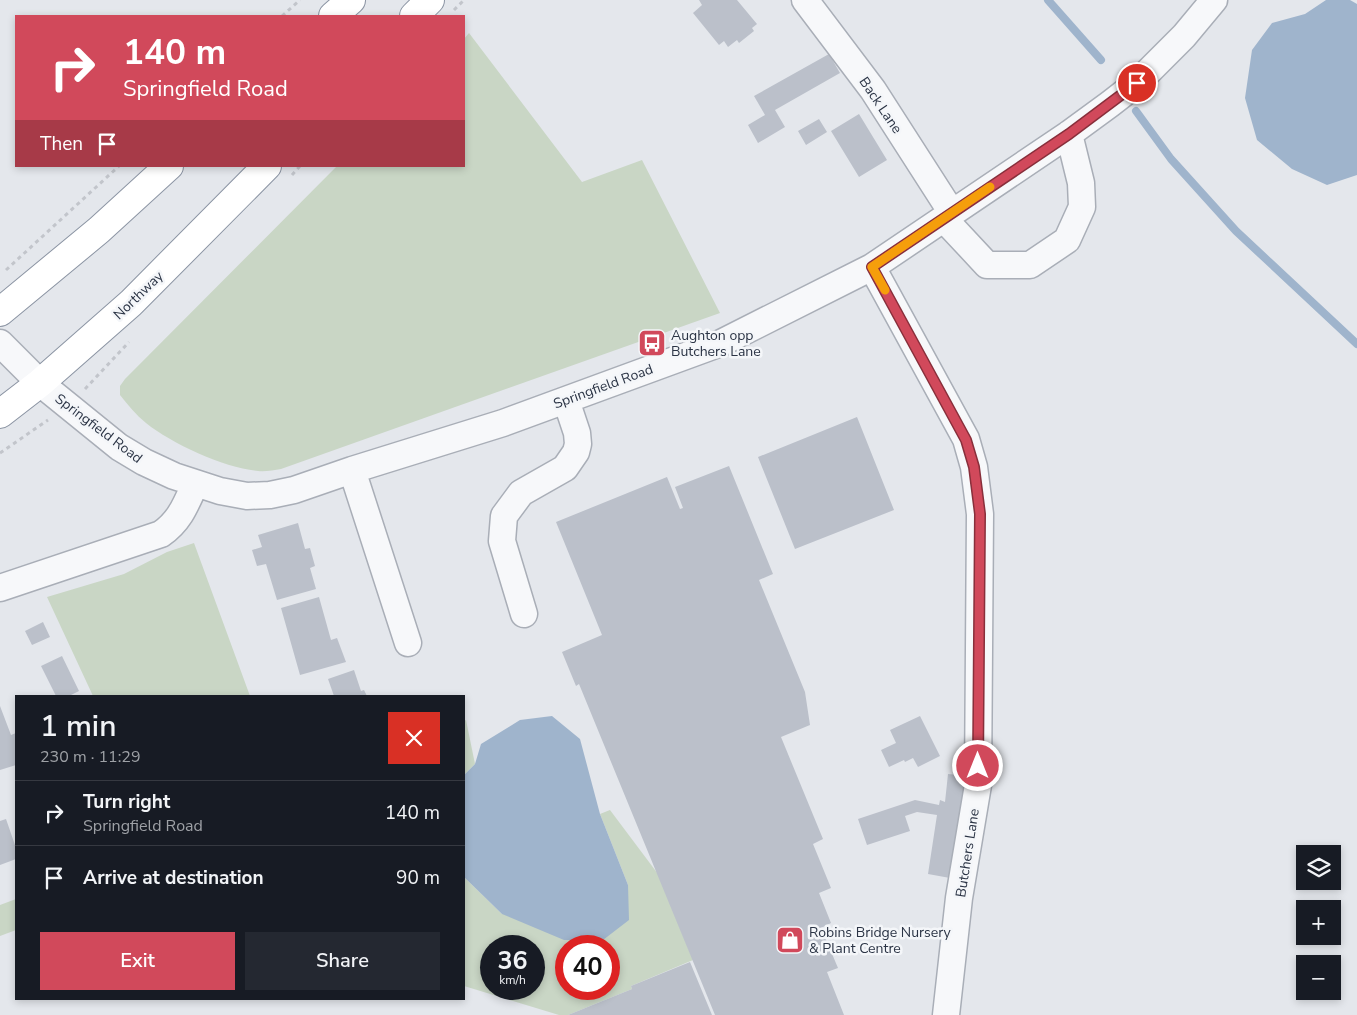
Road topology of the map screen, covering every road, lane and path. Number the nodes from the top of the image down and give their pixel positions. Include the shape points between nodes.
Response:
1 (300, 0) edge
2 (351, 0) edge
3 (430, 0) edge
4 (805, 0) edge
5 (1214, 0) edge
6 (283, 15) edge
7 (334, 15) edge
8 (415, 15) edge
9 (1069, 134) junction
10 (118, 167) edge
11 (168, 167) edge
12 (265, 167) edge
13 (948, 216) junction
14 (872, 267) junction
15 (0, 276) edge
16 (0, 312) edge
17 (0, 343) edge
18 (40, 384) junction
19 (566, 400) junction
20 (0, 414) edge
21 (352, 470) junction
22 (195, 484) junction
23 (0, 588) edge
24 (524, 614) dead end
25 (408, 643) dead end
26 (946, 1015) edge

1 - 6 path
2 - 7 highway
3 - 8 highway
4 - 13 street, Back Lane via 873,90
5 - 9 street, Springfield Road via 1137,83
9 - 13 street, Springfield Road
9 - 13 street, Back Lane via 1081,183 1082,207 1067,240 1030,264 987,265
10 - 15 path
11 - 16 highway via 99,230
12 - 18 highway, Northway via 131,304
13 - 14 street, Springfield Road
14 - 19 street, Springfield Road via 721,342
14 - 26 street, Butchers Lane via 966,440 974,467 980,514 978,785 959,898
17 - 18 street, Springfield Road
18 - 20 highway, Northway
18 - 22 street, Springfield Road via 119,447 144,462
19 - 21 street, Springfield Road
19 - 24 street via 577,433 576,452 565,468 521,493 504,516 502,541
21 - 22 street, Springfield Road via 270,496 238,494
21 - 25 street
22 - 23 street via 179,519 162,534

